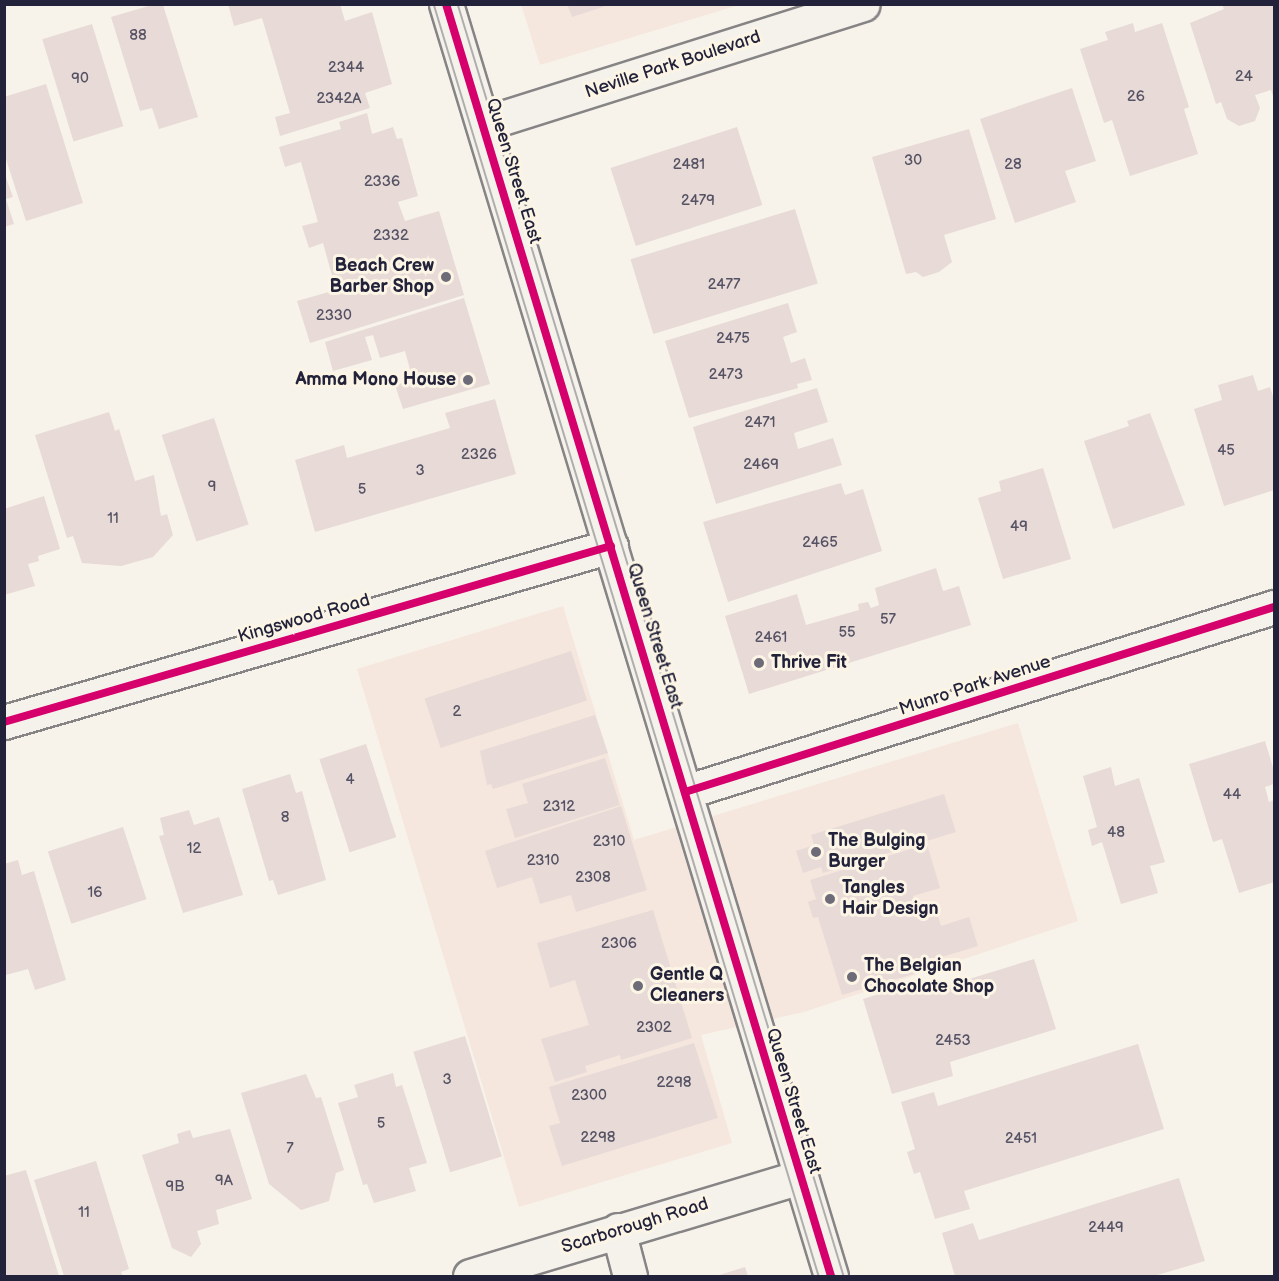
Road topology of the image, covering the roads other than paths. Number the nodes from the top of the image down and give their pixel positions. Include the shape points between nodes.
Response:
1 (446, 4) edge
2 (863, 4) edge
3 (483, 124) junction
4 (612, 546) junction
5 (1275, 607) edge
6 (4, 722) edge
7 (685, 792) junction
8 (800, 1177) junction
9 (618, 1230) junction
10 (470, 1276) edge
11 (630, 1276) edge
12 (831, 1276) edge

1 - 3 street, Queen Street East
2 - 3 street, Neville Park Boulevard
3 - 4 street, Queen Street East
4 - 6 street, Kingswood Road
4 - 7 street, Queen Street East
5 - 7 street, Munro Park Avenue
7 - 8 street, Queen Street East
8 - 9 street, Scarborough Road
8 - 12 street, Queen Street East
9 - 10 street, Scarborough Road
9 - 11 street

